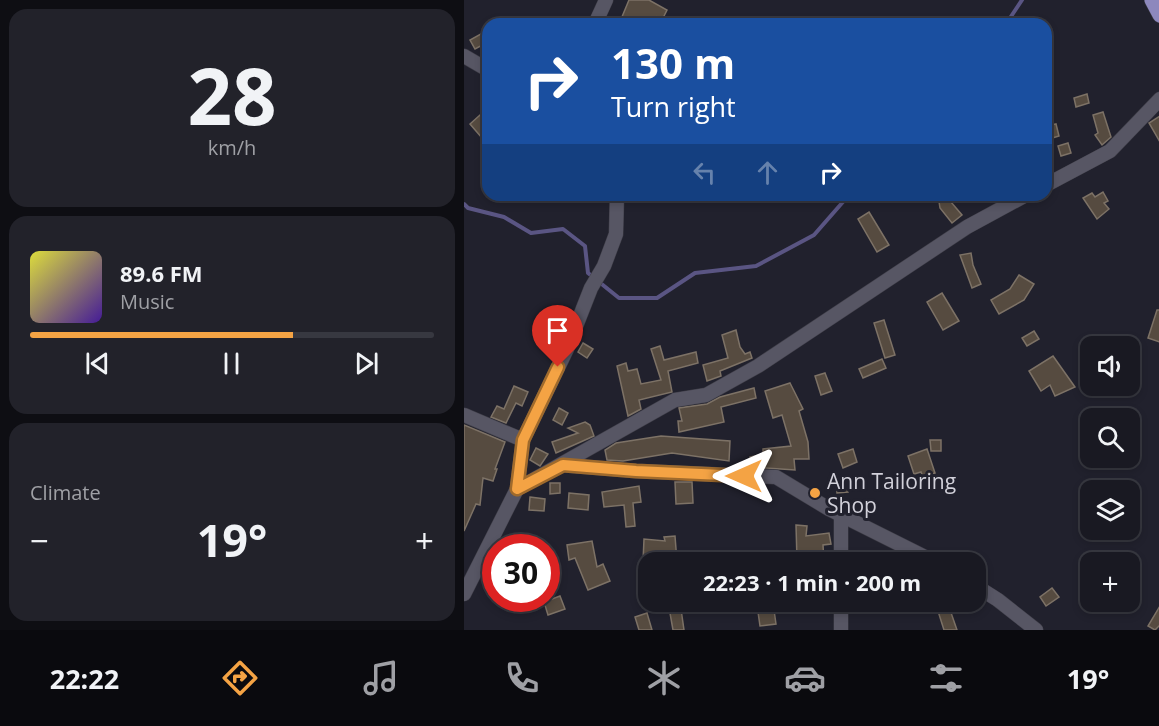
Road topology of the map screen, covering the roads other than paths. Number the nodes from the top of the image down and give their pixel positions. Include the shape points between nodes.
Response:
1 (606, 0) edge
2 (1152, 0) edge
3 (1160, 15) edge
4 (598, 18) edge
5 (464, 56) edge
6 (482, 66) edge
7 (1160, 99) edge
8 (1052, 182) edge
9 (617, 201) edge
10 (1015, 201) edge
11 (464, 415) edge
12 (523, 440) junction
13 (563, 465) junction
14 (517, 489) junction
15 (841, 514) junction
16 (841, 552) edge
17 (915, 552) edge
18 (986, 592) edge
19 (464, 594) edge
20 (841, 612) edge
21 (841, 630) edge
22 (1036, 630) edge

1 - 4 street
2 - 3 main road
5 - 6 street
7 - 8 street via 1110,151
9 - 12 street via 616,234 604,266
10 - 13 street via 958,233 758,366 706,395 675,400 604,437
11 - 12 street
12 - 14 street
13 - 14 street
13 - 15 street via 769,476 788,482
14 - 19 street
15 - 16 street
15 - 17 street
18 - 22 street
20 - 21 street

